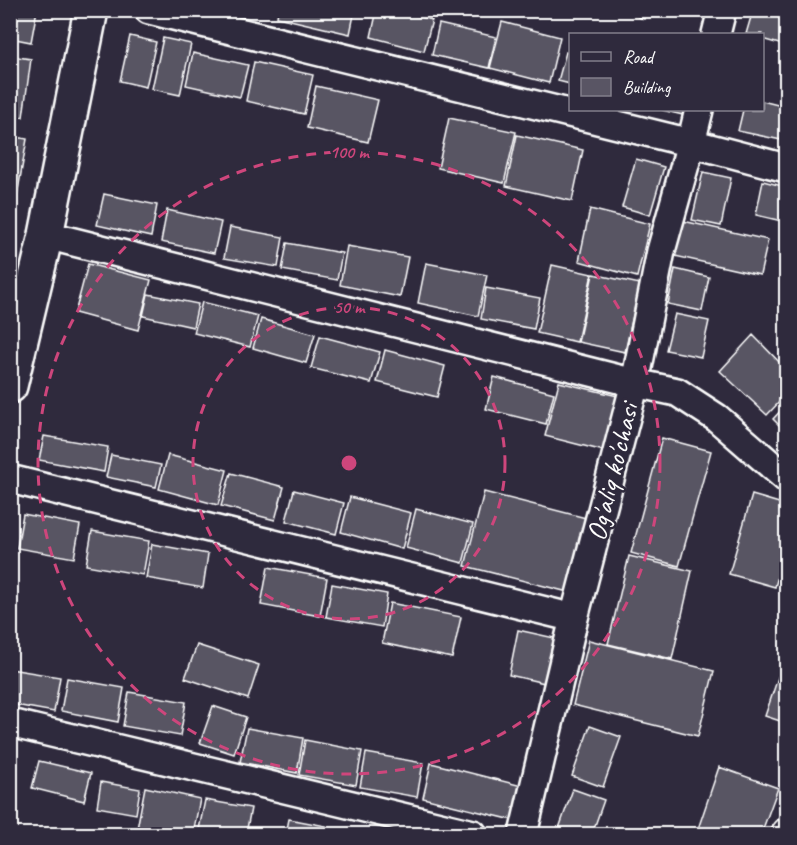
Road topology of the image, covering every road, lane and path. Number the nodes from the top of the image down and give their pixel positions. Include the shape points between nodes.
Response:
1 (91, 10) edge
2 (149, 10) edge
3 (722, 10) edge
4 (716, 33) edge
5 (699, 111) edge
6 (691, 143) junction
7 (786, 168) edge
8 (46, 235) junction
9 (635, 383) junction
10 (10, 386) edge
11 (786, 478) edge
12 (10, 479) edge
13 (574, 618) junction
14 (10, 723) edge
15 (472, 834) edge
16 (523, 834) edge

1 - 8 main road
2 - 6 street
3 - 4 street
5 - 6 street, Og'aliq ko'chasi
6 - 7 street
6 - 9 street, Og'aliq ko'chasi via 661,251
8 - 9 street
8 - 10 main road
9 - 11 street via 677,392 717,418
9 - 13 street, Og'aliq ko'chasi
12 - 13 street
13 - 16 street, Og'aliq ko'chasi
14 - 15 street

